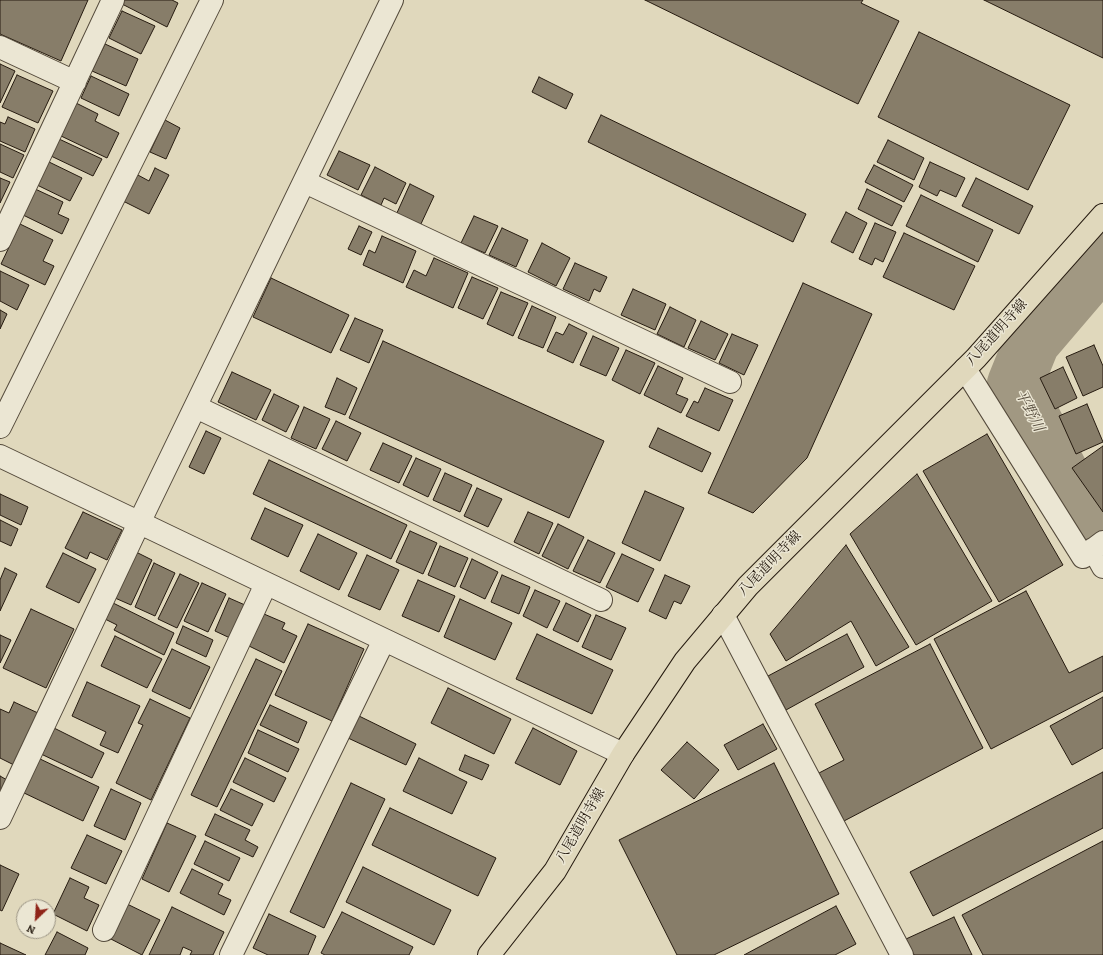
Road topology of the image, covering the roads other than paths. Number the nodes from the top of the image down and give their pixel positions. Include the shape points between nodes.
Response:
1 (113, 0) edge
2 (212, 0) edge
3 (392, 0) edge
4 (0, 47) edge
5 (75, 82) junction
6 (305, 182) junction
7 (1103, 215) edge
8 (0, 240) edge
9 (966, 369) junction
10 (730, 382) dead end
11 (196, 407) junction
12 (0, 428) edge
13 (0, 456) edge
14 (139, 523) junction
15 (1100, 553) edge
16 (266, 584) junction
17 (601, 600) dead end
18 (723, 615) junction
19 (384, 640) junction
20 (623, 754) junction
21 (0, 818) edge
22 (104, 930) dead end
23 (231, 955) edge
24 (489, 955) edge
25 (902, 955) edge

1 - 5 street
2 - 12 street
3 - 6 street
4 - 5 street
5 - 8 street
6 - 10 street
6 - 11 street
7 - 9 main road, 八尾道明寺線
9 - 15 street via 1083,556
9 - 18 main road, 八尾道明寺線 via 748,586
11 - 14 street
11 - 17 street
13 - 14 street
14 - 16 street
14 - 21 street
16 - 19 street
16 - 22 street
18 - 20 main road, 八尾道明寺線 via 685,661
18 - 25 street
19 - 20 street
19 - 23 street
20 - 24 main road, 八尾道明寺線 via 555,871

